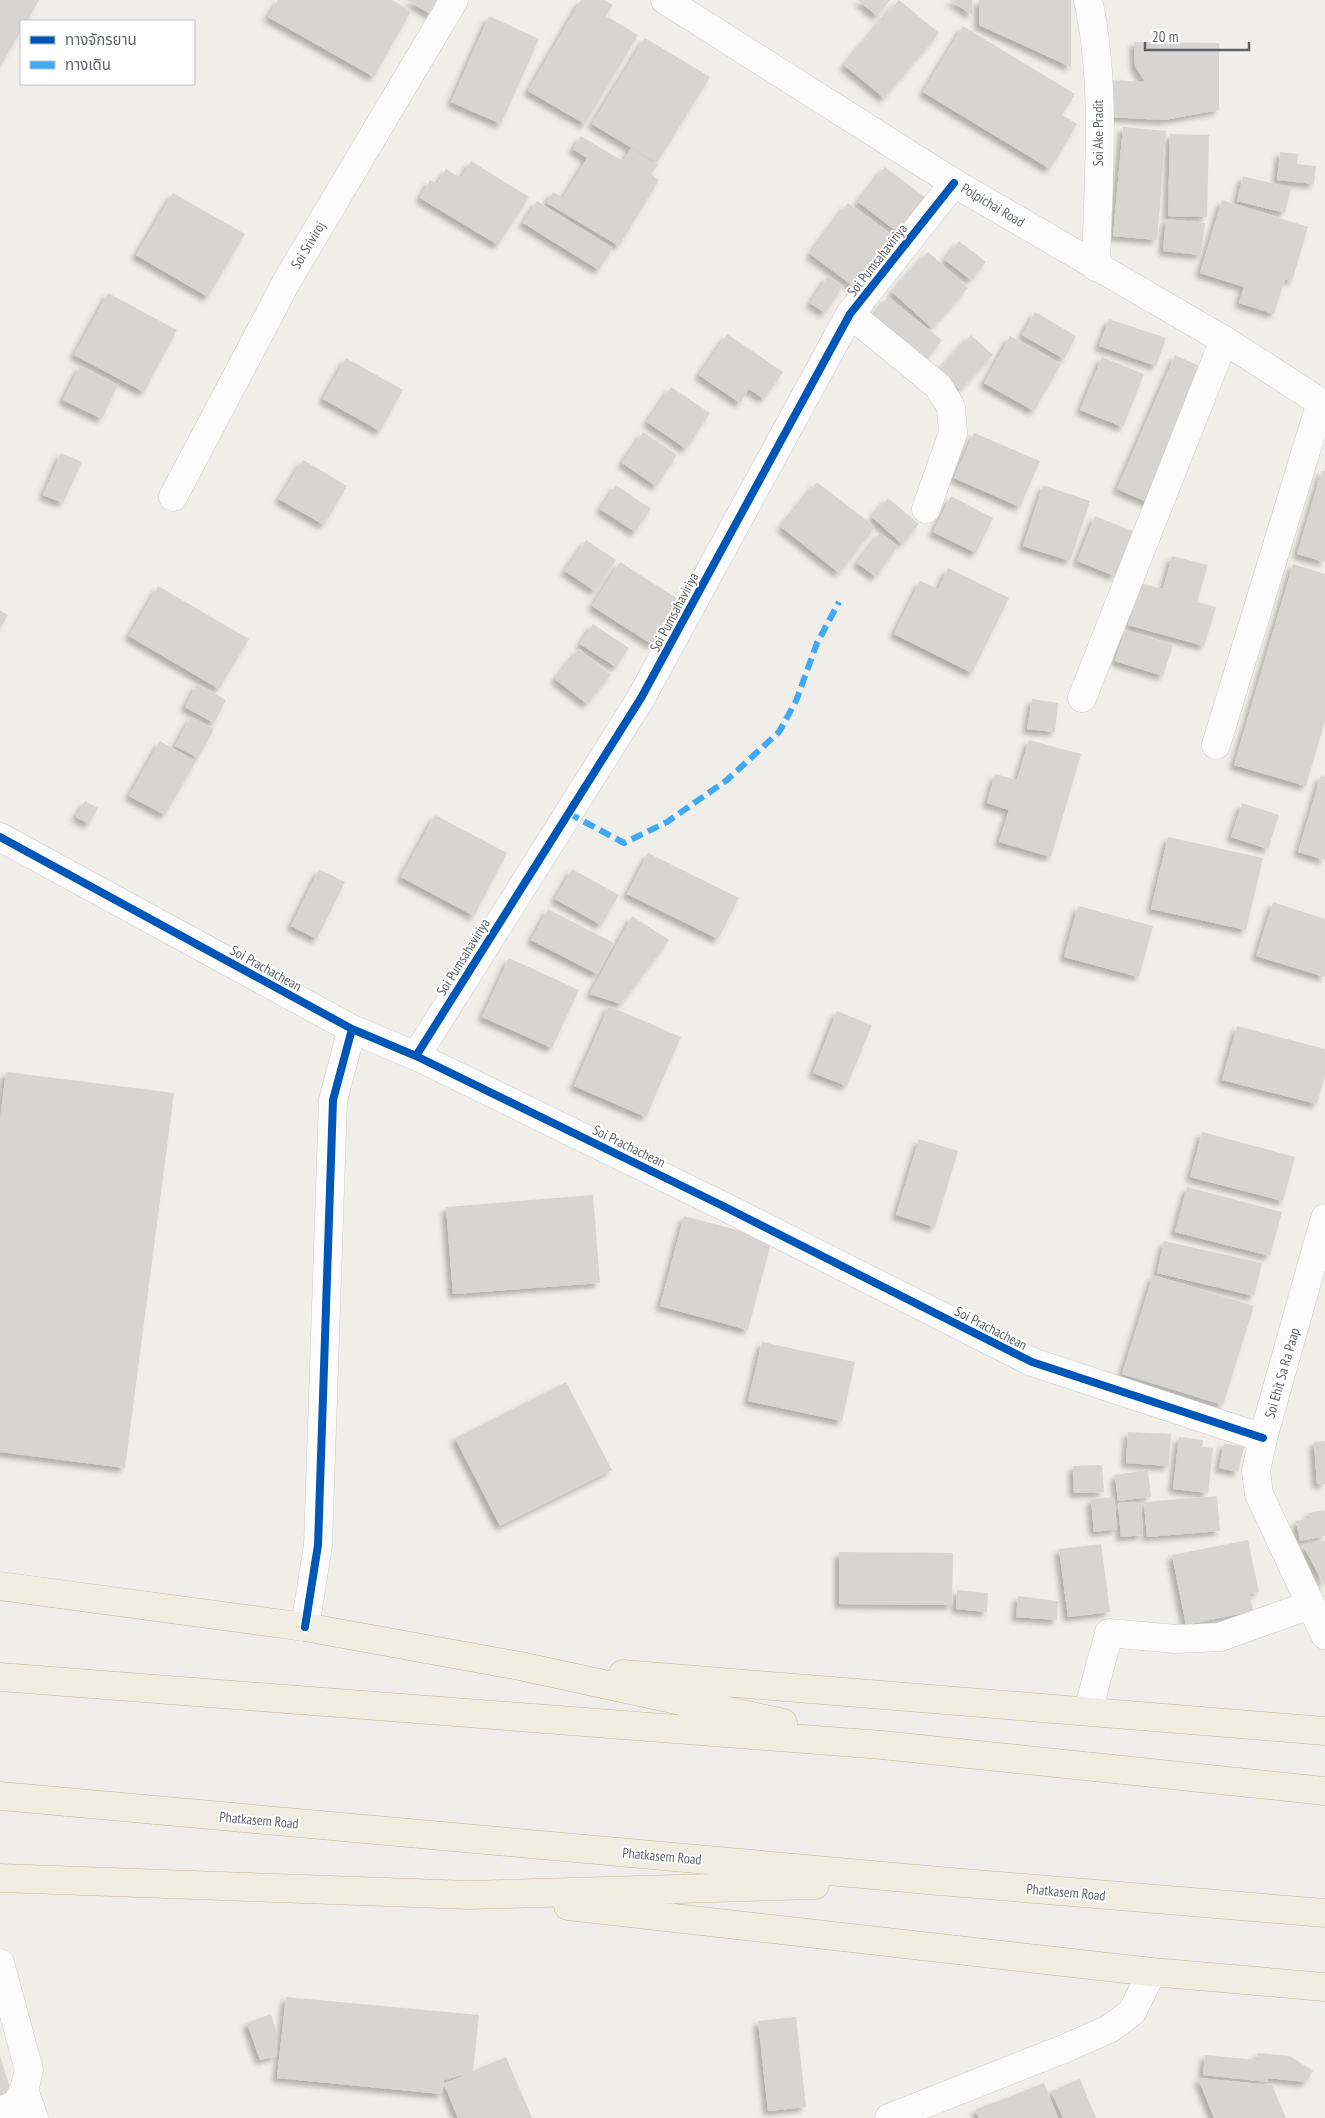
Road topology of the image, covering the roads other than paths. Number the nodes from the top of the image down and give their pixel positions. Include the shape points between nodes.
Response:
1 (454, 0) edge
2 (664, 0) edge
3 (1088, 0) edge
4 (954, 183) junction
5 (1096, 267) junction
6 (850, 314) junction
7 (1224, 340) junction
8 (1323, 404) edge
9 (173, 497) dead end
10 (926, 509) dead end
11 (1082, 698) dead end
12 (1216, 745) dead end
13 (0, 837) edge
14 (352, 1029) junction
15 (416, 1056) junction
16 (1325, 1218) edge
17 (1263, 1438) junction
18 (0, 1586) edge
19 (1310, 1605) junction
20 (306, 1627) junction
21 (1325, 1635) edge
22 (520, 1666) junction
23 (0, 1678) edge
24 (1088, 1711) junction
25 (1325, 1731) edge
26 (882, 1745) junction
27 (1325, 1791) edge
28 (0, 1796) edge
29 (0, 1878) edge
30 (939, 1881) junction
31 (470, 1895) junction
32 (1325, 1913) edge
33 (0, 1963) edge
34 (1152, 1972) junction
35 (1325, 1987) edge
36 (24, 2090) junction
37 (0, 2111) edge
38 (34, 2118) edge
39 (889, 2118) edge

1 - 9 street, Soi Sriviroj via 288,279
2 - 4 street, Polpichai Road
3 - 5 street, Soi Ake Pradit via 1094,28 1099,104
4 - 5 street, Polpichai Road
4 - 6 street, Soi Pumsahaviriya
5 - 7 street, Polpichai Road
6 - 10 street via 938,386 951,407 953,432
6 - 15 street, Soi Pumsahaviriya via 641,698
7 - 8 street, Polpichai Road
7 - 11 street
8 - 12 street
13 - 14 street, Soi Prachachean
14 - 15 street, Soi Prachachean
14 - 20 street via 333,1100 318,1545
15 - 17 street, Soi Prachachean via 1032,1362
16 - 17 street, Soi Ehit Sa Ra Paap
17 - 19 street, Soi Ehit Sa Ra Paap via 1256,1471 1259,1494
18 - 20 highway
19 - 21 street, Soi Ehit Sa Ra Paap
19 - 24 street via 1220,1637 1176,1639 1109,1633
20 - 22 highway
22 - 24 highway
22 - 26 highway
23 - 26 highway
24 - 25 highway
26 - 27 highway
28 - 30 highway, Phatkasem Road
29 - 31 highway
30 - 31 highway
30 - 32 highway, Phatkasem Road
31 - 34 highway
33 - 36 street via 29,2070
34 - 35 highway
34 - 39 street via 1132,2012 1109,2029
36 - 37 street via 16,2104
36 - 38 street

